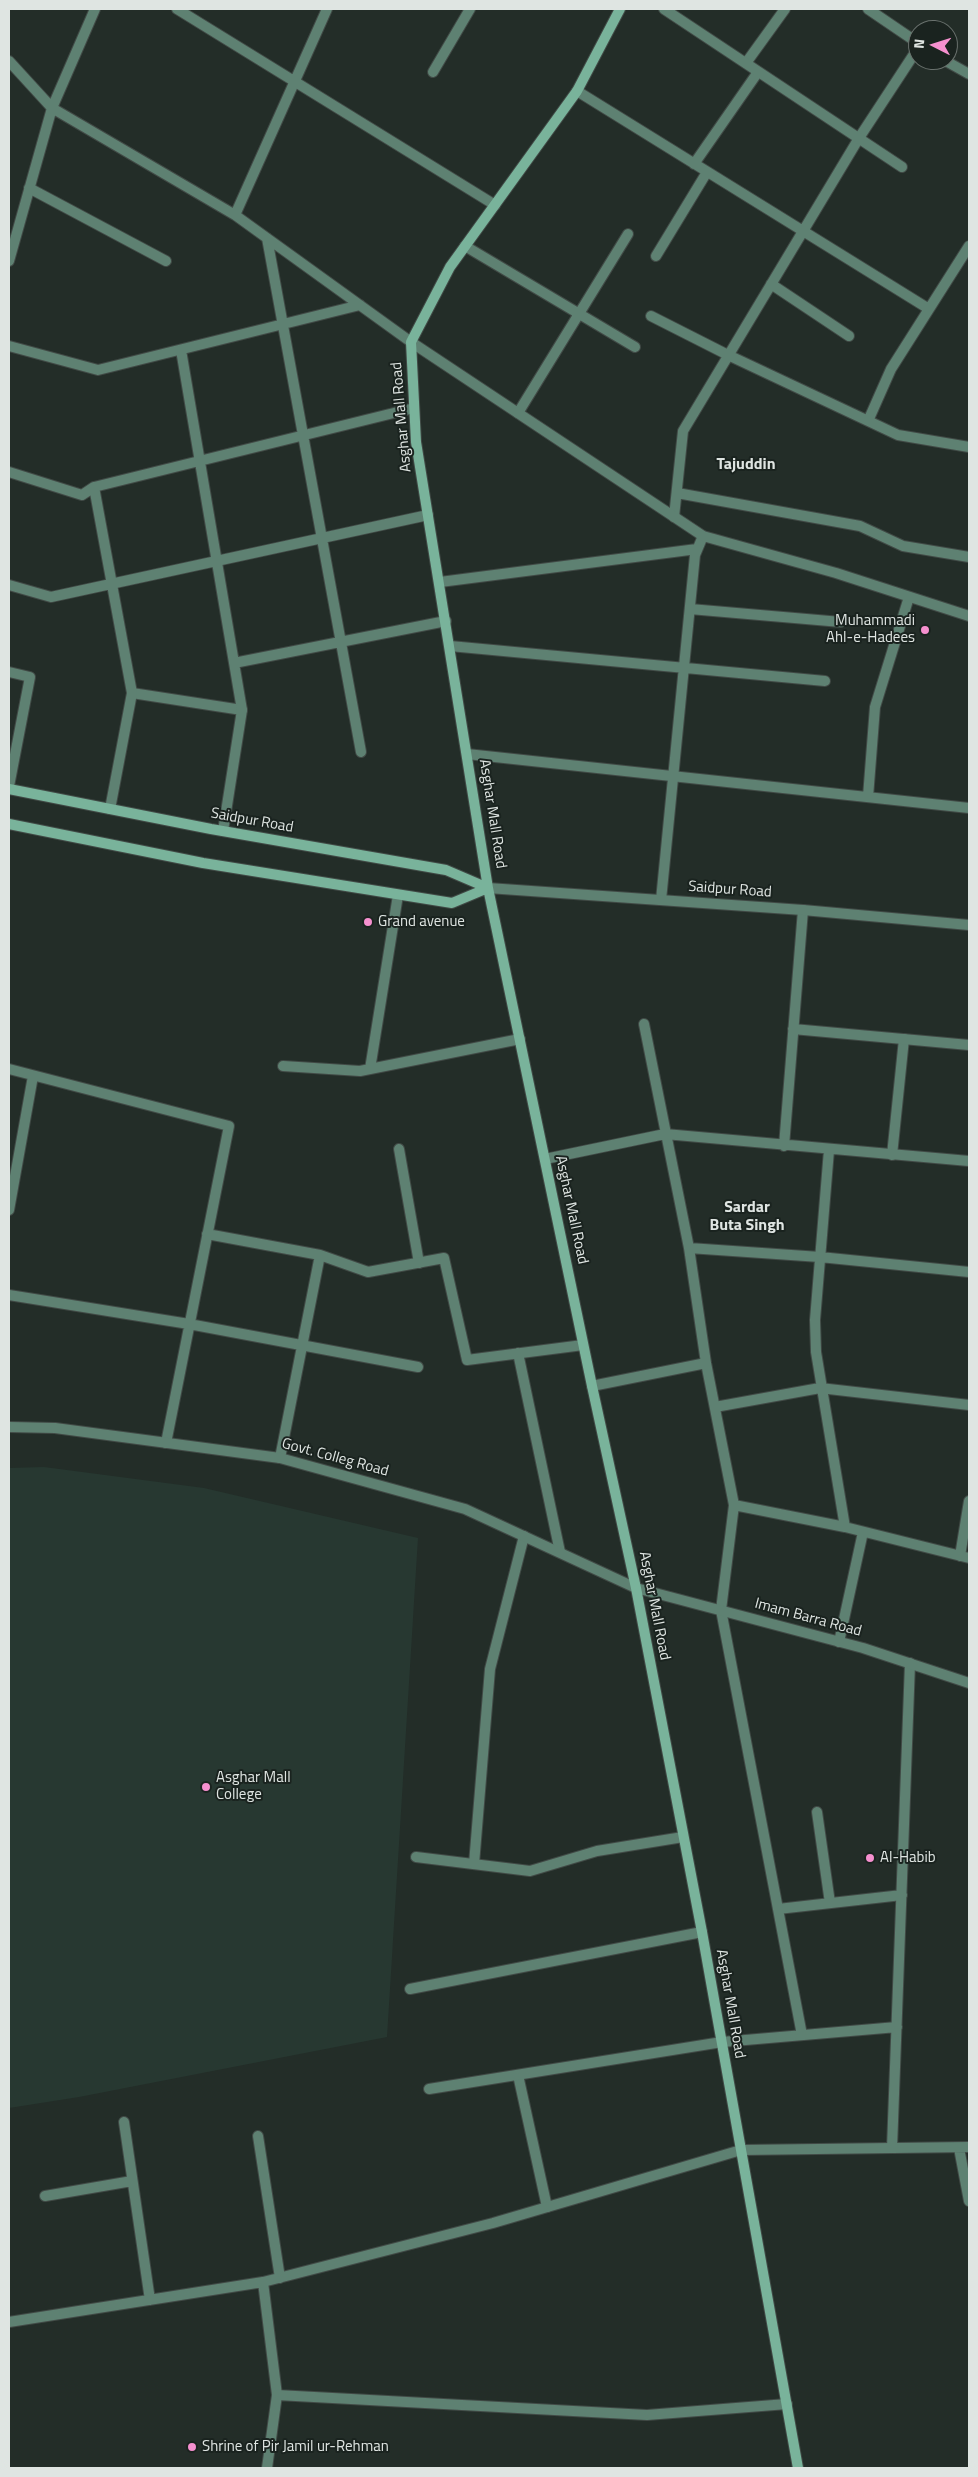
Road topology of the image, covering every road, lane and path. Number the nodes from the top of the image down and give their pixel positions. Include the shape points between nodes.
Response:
1 (95, 9) edge
2 (177, 9) edge
3 (327, 9) edge
4 (470, 9) edge
5 (620, 9) edge
6 (664, 9) edge
7 (785, 9) edge
8 (868, 9) edge
9 (908, 36) edge
10 (9, 61) edge
11 (746, 63) junction
12 (908, 63) edge
13 (958, 68) edge
14 (433, 72) dead end
15 (758, 72) junction
16 (969, 74) edge
17 (295, 81) junction
18 (577, 91) junction
19 (52, 108) junction
20 (859, 138) junction
21 (694, 164) junction
22 (902, 167) dead end
23 (707, 172) junction
24 (29, 188) junction
25 (495, 205) junction
26 (235, 214) junction
27 (803, 231) junction
28 (628, 234) dead end
29 (267, 238) junction
30 (465, 246) junction
31 (969, 246) edge
32 (656, 256) dead end
33 (9, 261) edge
34 (166, 261) dead end
35 (771, 284) junction
36 (360, 305) junction
37 (929, 309) junction
38 (579, 314) junction
39 (651, 316) dead end
40 (282, 325) junction
41 (849, 336) dead end
42 (411, 342) junction
43 (9, 346) edge
44 (635, 347) dead end
45 (181, 350) junction
46 (728, 355) junction
47 (414, 408) junction
48 (518, 413) junction
49 (868, 421) junction
50 (303, 436) junction
51 (969, 447) edge
52 (200, 461) junction
53 (9, 472) edge
54 (94, 488) junction
55 (677, 493) junction
56 (428, 515) junction
57 (674, 517) junction
58 (703, 536) junction
59 (322, 539) junction
60 (697, 549) junction
61 (969, 557) edge
62 (217, 561) junction
63 (440, 582) junction
64 (112, 584) junction
65 (9, 585) edge
66 (909, 597) junction
67 (690, 609) junction
68 (969, 616) edge
69 (446, 622) junction
70 (841, 622) dead end
71 (340, 642) junction
72 (450, 646) junction
73 (234, 662) junction
74 (684, 668) junction
75 (9, 672) edge
76 (825, 681) dead end
77 (132, 693) junction
78 (242, 710) junction
79 (360, 752) dead end
80 (467, 754) junction
81 (673, 776) junction
82 (9, 787) edge
83 (868, 797) junction
84 (969, 808) edge
85 (110, 809) junction
86 (9, 824) edge
87 (223, 831) junction
88 (488, 888) junction
89 (398, 895) junction
90 (661, 900) junction
91 (803, 910) junction
92 (969, 925) edge
93 (644, 1024) dead end
94 (793, 1029) junction
95 (520, 1039) junction
96 (904, 1039) junction
97 (969, 1045) edge
98 (283, 1066) dead end
99 (370, 1069) junction
100 (9, 1070) edge
101 (34, 1076) junction
102 (665, 1134) junction
103 (784, 1146) junction
104 (400, 1149) dead end
105 (830, 1150) junction
106 (892, 1155) junction
107 (545, 1159) junction
108 (969, 1161) edge
109 (9, 1210) edge
110 (207, 1234) junction
111 (689, 1248) junction
112 (320, 1255) junction
113 (820, 1257) junction
114 (418, 1263) junction
115 (969, 1272) edge
116 (9, 1295) edge
117 (189, 1324) junction
118 (302, 1345) junction
119 (583, 1345) junction
120 (518, 1354) junction
121 (706, 1363) junction
122 (418, 1367) dead end
123 (592, 1386) junction
124 (820, 1388) junction
125 (969, 1405) edge
126 (715, 1407) junction
127 (9, 1427) edge
128 (166, 1443) junction
129 (280, 1458) junction
130 (969, 1501) edge
131 (734, 1505) junction
132 (845, 1527) junction
133 (863, 1532) junction
134 (524, 1536) junction
135 (560, 1552) junction
136 (965, 1557) edge
137 (636, 1588) junction
138 (721, 1610) junction
139 (839, 1642) junction
140 (910, 1663) junction
141 (969, 1683) edge
142 (817, 1812) dead end
143 (683, 1837) junction
144 (416, 1857) dead end
145 (474, 1864) junction
146 (902, 1895) junction
147 (830, 1903) junction
148 (778, 1909) junction
149 (702, 1932) junction
150 (410, 1989) dead end
151 (897, 2027) junction
152 (802, 2035) junction
153 (722, 2042) junction
154 (518, 2074) junction
155 (429, 2089) dead end
156 (124, 2122) dead end
157 (258, 2136) dead end
158 (892, 2148) junction
159 (964, 2148) edge
160 (741, 2150) junction
161 (132, 2181) junction
162 (45, 2196) dead end
163 (969, 2201) edge
164 (547, 2207) junction
165 (280, 2278) junction
166 (263, 2282) junction
167 (150, 2300) junction
168 (9, 2322) edge
169 (276, 2395) junction
170 (787, 2404) junction
171 (267, 2468) edge
172 (798, 2468) edge

1 - 19 street
2 - 17 street
3 - 17 street
4 - 14 street
5 - 18 main road, Asghar Mall Road
6 - 11 street
7 - 11 street
8 - 9 street
10 - 19 street
11 - 15 street
12 - 20 street
13 - 16 street
15 - 20 street
15 - 21 street
17 - 25 street
17 - 26 street
18 - 21 street
18 - 25 main road, Asghar Mall Road
19 - 24 street
19 - 26 street
20 - 22 street
20 - 27 street
21 - 23 street
23 - 27 street
23 - 32 street
24 - 33 street
24 - 34 street
25 - 30 main road, Asghar Mall Road
26 - 29 street
27 - 35 street
27 - 37 street
28 - 38 street
29 - 36 street
29 - 40 street
30 - 38 street
30 - 42 main road, Asghar Mall Road via 450,267
31 - 37 street
35 - 41 street
35 - 46 street
36 - 40 street
36 - 42 street
37 - 49 street via 891,369
38 - 44 street
38 - 48 street
39 - 46 street
40 - 45 street
40 - 50 street
42 - 47 main road, Asghar Mall Road
42 - 48 street
43 - 45 street via 98,370
45 - 52 street
46 - 49 street
46 - 55 street via 683,431
47 - 50 street
47 - 56 main road, Asghar Mall Road
48 - 57 street
49 - 51 street via 898,435
50 - 52 street
50 - 59 street
52 - 54 street
52 - 62 street
53 - 54 street via 82,495
54 - 64 street
55 - 57 street
55 - 61 street via 860,526 903,546
56 - 59 street
56 - 63 main road, Asghar Mall Road
57 - 58 street
58 - 60 street
58 - 66 street
59 - 62 street
59 - 71 street
60 - 63 street
60 - 67 street
62 - 64 street
62 - 73 street
63 - 69 main road, Asghar Mall Road
64 - 65 street via 51,597
64 - 77 street
66 - 68 street
66 - 83 street via 875,707
67 - 70 street
67 - 74 street
69 - 71 street
69 - 72 main road, Asghar Mall Road
71 - 73 street
71 - 79 street
72 - 74 street
72 - 80 main road, Asghar Mall Road
73 - 78 street
74 - 76 street
74 - 81 street
75 - 82 street via 30,677
77 - 78 street
77 - 85 street
78 - 87 street
80 - 81 street
80 - 88 main road, Asghar Mall Road
81 - 83 street
81 - 90 street
82 - 85 main road, Saidpur Road
83 - 84 street
85 - 87 main road, Saidpur Road
86 - 89 main road, Saidpur Road via 203,863
87 - 88 main road, Saidpur Road via 446,870
88 - 89 main road, Saidpur Road via 452,904
88 - 90 street, Saidpur Road
88 - 95 main road, Asghar Mall Road
89 - 99 street
90 - 91 street, Saidpur Road
91 - 92 street, Saidpur Road
91 - 94 street
93 - 102 street
94 - 96 street
94 - 103 street
95 - 99 street
95 - 107 main road, Asghar Mall Road
96 - 97 street
96 - 106 street
98 - 99 street
100 - 101 street
101 - 109 street
101 - 110 street via 229,1126
102 - 103 street
102 - 107 street
102 - 111 street
103 - 105 street
104 - 114 street
105 - 106 street
105 - 113 street
106 - 108 street
107 - 119 main road, Asghar Mall Road
110 - 112 street
110 - 117 street
111 - 113 street
111 - 121 street
112 - 114 street via 368,1272
112 - 118 street
113 - 115 street
113 - 124 street via 815,1320
114 - 120 street via 444,1258 467,1360
116 - 117 street
117 - 118 street
117 - 128 street
118 - 122 street
118 - 129 street
119 - 120 street
119 - 123 main road, Asghar Mall Road
120 - 135 street
121 - 123 street
121 - 126 street
123 - 137 main road, Asghar Mall Road
124 - 125 street
124 - 126 street
124 - 132 street
126 - 131 street
127 - 128 street, Govt. Colleg Road via 55,1428
128 - 129 street, Govt. Colleg Road
129 - 134 street, Govt. Colleg Road via 465,1509
130 - 136 street
131 - 132 street
131 - 138 street
132 - 133 street
133 - 136 street
133 - 139 street
134 - 135 street, Govt. Colleg Road
134 - 145 street via 490,1669
135 - 137 street, Govt. Colleg Road
137 - 138 street, Imam Barra Road
137 - 143 main road, Asghar Mall Road
138 - 139 street, Imam Barra Road
138 - 148 street
139 - 140 street, Imam Barra Road
140 - 141 street, Imam Barra Road
140 - 146 street
142 - 147 street
143 - 145 street via 597,1851 530,1871
143 - 149 main road, Asghar Mall Road
144 - 145 street
146 - 147 street
146 - 151 street
147 - 148 street
148 - 152 street
149 - 150 street
149 - 153 main road, Asghar Mall Road
151 - 152 street
151 - 158 street
152 - 153 street
153 - 154 street
153 - 160 main road, Asghar Mall Road
154 - 155 street
154 - 164 street
156 - 161 street
157 - 165 street
158 - 159 street
158 - 160 street
159 - 163 street
160 - 164 street
160 - 170 main road, Asghar Mall Road
161 - 162 street
161 - 167 street
164 - 165 street
165 - 166 street
166 - 167 street
166 - 169 street
167 - 168 street
169 - 170 street via 647,2415
169 - 171 street
170 - 172 main road, Asghar Mall Road

